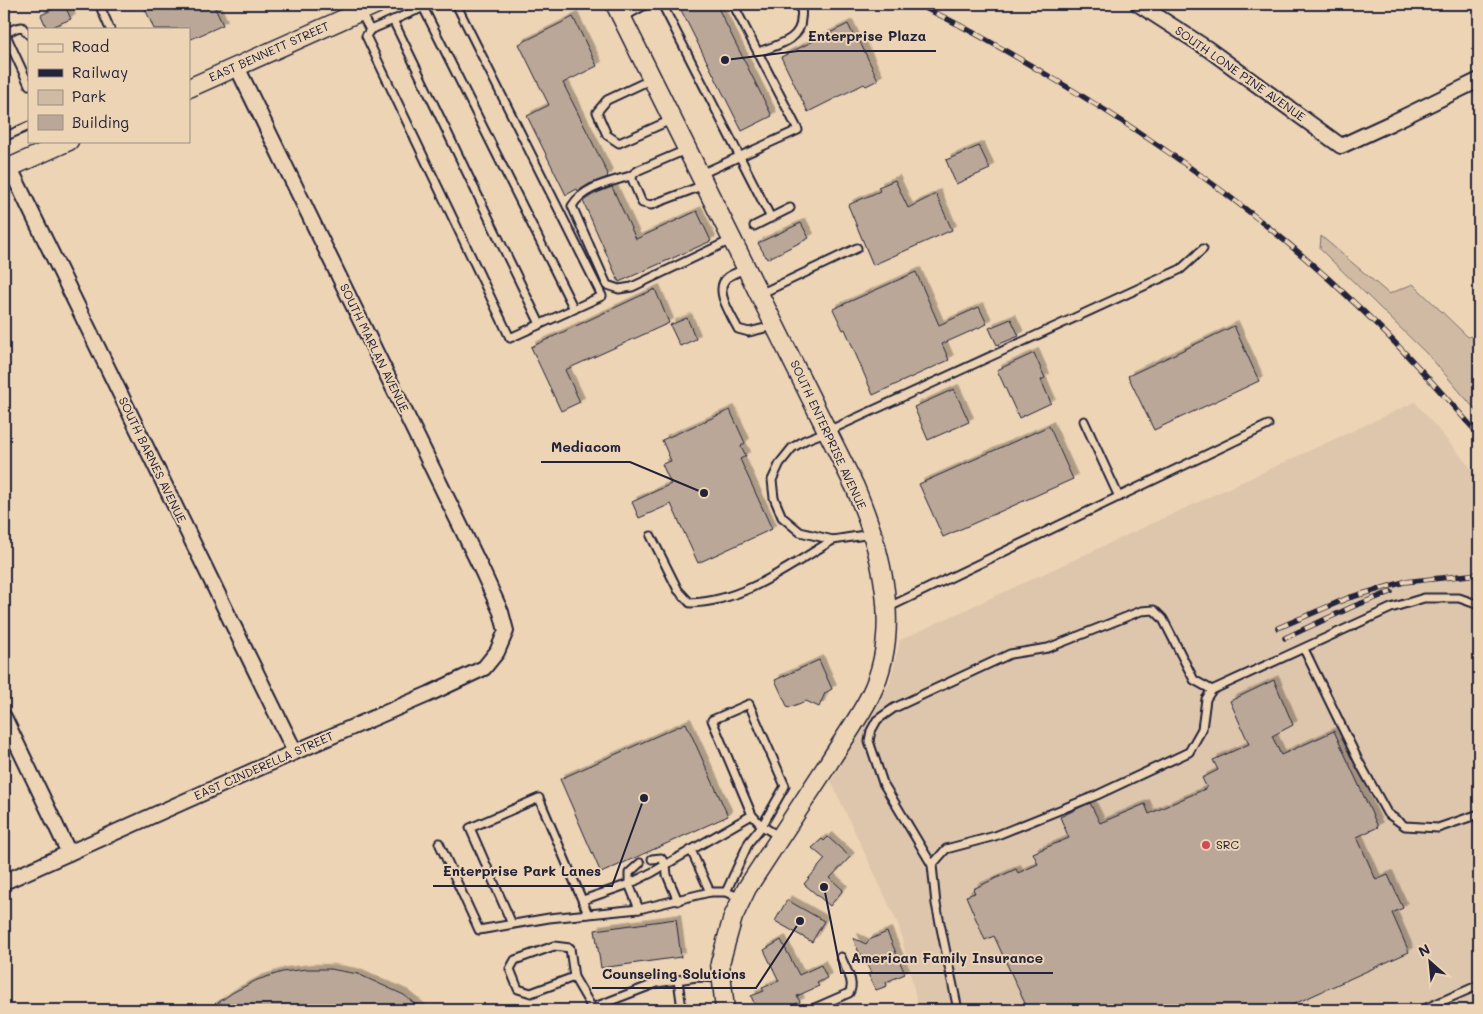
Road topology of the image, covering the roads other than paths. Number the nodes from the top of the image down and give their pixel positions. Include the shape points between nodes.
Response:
1 (99, 4) edge
2 (377, 4) edge
3 (432, 4) edge
4 (456, 4) edge
5 (647, 4) edge
6 (662, 4) edge
7 (733, 4) edge
8 (798, 4) edge
9 (1138, 4) edge
10 (418, 7) edge
11 (361, 11) junction
12 (619, 11) edge
13 (393, 20) junction
14 (110, 28) edge
15 (370, 30) junction
16 (4, 33) edge
17 (28, 34) edge
18 (759, 52) junction
19 (237, 67) junction
20 (652, 78) junction
21 (1479, 80) edge
22 (28, 83) edge
23 (190, 88) edge
24 (673, 120) junction
25 (28, 126) edge
26 (4, 137) edge
27 (67, 142) edge
28 (688, 149) junction
29 (739, 157) junction
30 (7, 169) edge
31 (633, 175) junction
32 (703, 179) junction
33 (790, 208) dead end
34 (771, 218) junction
35 (754, 226) dead end
36 (733, 239) junction
37 (857, 248) dead end
38 (1202, 249) dead end
39 (747, 268) junction
40 (760, 294) junction
41 (574, 309) junction
42 (540, 324) junction
43 (775, 325) junction
44 (1084, 421) dead end
45 (1268, 425) dead end
46 (828, 431) junction
47 (1119, 497) junction
48 (872, 534) junction
49 (651, 536) dead end
50 (833, 540) junction
51 (1479, 605) edge
52 (887, 609) junction
53 (506, 631) joint
54 (1304, 649) junction
55 (1212, 690) junction
56 (4, 717) edge
57 (295, 752) junction
58 (1479, 814) edge
59 (752, 815) junction
60 (762, 826) junction
61 (780, 838) junction
62 (439, 843) dead end
63 (691, 850) junction
64 (69, 853) junction
65 (652, 859) dead end
66 (640, 864) dead end
67 (666, 865) junction
68 (932, 865) junction
69 (4, 882) edge
70 (629, 884) junction
71 (710, 892) junction
72 (734, 895) junction
73 (583, 900) junction
74 (678, 901) junction
75 (639, 909) junction
76 (588, 914) junction
77 (512, 924) junction
78 (841, 957) dead end
79 (574, 977) junction
80 (722, 978) junction
81 (678, 980) junction
82 (1479, 985) edge
83 (592, 1009) edge
84 (679, 1010) edge
85 (725, 1010) edge
86 (810, 1010) edge
87 (958, 1010) edge
88 (1422, 1010) edge

1 - 14 lane
2 - 11 street, EAST BENNETT STREET
3 - 10 lane
4 - 41 lane via 602,296
5 - 12 lane
6 - 29 lane
7 - 18 lane
8 - 18 lane via 802,9 801,27 795,37
9 - 21 street, SOUTH LONE PINE AVENUE via 1208,49 1341,146
10 - 13 lane
10 - 41 lane
11 - 15 lane
11 - 19 street, EAST BENNETT STREET
12 - 20 street, SOUTH ENTERPRISE AVENUE
13 - 15 lane
13 - 42 lane
15 - 42 lane via 366,36 510,338
16 - 17 lane via 22,27
16 - 22 lane
18 - 29 lane via 798,130
19 - 23 street, EAST BENNETT STREET
19 - 53 street, SOUTH MARLAN AVENUE via 502,612
20 - 24 street, SOUTH ENTERPRISE AVENUE
20 - 24 lane via 607,100 597,112 607,135 619,143
24 - 28 street, SOUTH ENTERPRISE AVENUE
25 - 26 lane
27 - 30 street
28 - 31 lane
28 - 32 street, SOUTH ENTERPRISE AVENUE
29 - 32 lane
29 - 34 lane
30 - 57 street, SOUTH BARNES AVENUE
31 - 32 lane via 642,203 651,205
31 - 36 lane via 589,190 572,206 606,285 619,289 632,287
32 - 36 street, SOUTH ENTERPRISE AVENUE
33 - 34 lane
34 - 35 lane
36 - 39 street, SOUTH ENTERPRISE AVENUE
37 - 40 lane
38 - 46 lane via 1181,269
39 - 40 street, SOUTH ENTERPRISE AVENUE
39 - 43 lane via 727,278 722,284 722,298 738,328 749,332
40 - 43 street, SOUTH ENTERPRISE AVENUE
41 - 42 lane
43 - 46 street, SOUTH ENTERPRISE AVENUE
44 - 47 lane
45 - 47 lane
46 - 48 street, SOUTH ENTERPRISE AVENUE via 855,487
46 - 50 lane via 792,448 772,480 774,498 782,517 800,532
47 - 52 lane
48 - 50 lane
48 - 52 street, SOUTH ENTERPRISE AVENUE
49 - 50 lane via 678,590 690,603 707,603 755,587
51 - 54 lane via 1459,598 1424,598 1391,608
52 - 61 street, SOUTH ENTERPRISE AVENUE via 884,654 870,696
53 - 57 street, EAST CINDERELLA STREET via 497,652 484,668
54 - 55 lane
54 - 58 lane via 1387,813 1405,826 1438,828
55 - 68 lane via 1206,699 1202,729 1189,752 1097,795 1003,832 946,849
55 - 68 lane via 1194,680 1163,619 1154,610 1141,611 1048,648 1010,654 894,708 877,720 869,741 883,783
56 - 64 street
57 - 64 street, EAST CINDERELLA STREET
59 - 60 lane
59 - 60 lane via 712,720 749,704 785,786
59 - 63 lane
60 - 61 lane
60 - 72 lane via 749,842
61 - 72 street, SOUTH ENTERPRISE AVENUE
62 - 77 lane via 479,930
63 - 67 lane
63 - 71 lane
64 - 69 street, EAST CINDERELLA STREET
65 - 67 lane via 661,858
66 - 70 lane via 629,872
67 - 70 lane
67 - 74 lane
68 - 87 lane via 936,904
70 - 73 lane
70 - 75 lane
71 - 72 lane
71 - 74 lane
72 - 80 street, SOUTH ENTERPRISE AVENUE via 733,918 720,964
73 - 76 lane
73 - 77 lane via 539,798 470,828
74 - 75 lane
75 - 76 lane
76 - 77 lane
78 - 86 lane via 852,989
79 - 79 lane via 570,948 554,946 515,960 510,969 518,989 531,993
79 - 83 lane
80 - 81 lane
80 - 85 street, SOUTH ENTERPRISE AVENUE
81 - 83 lane via 657,983
81 - 84 lane via 682,1009
82 - 88 lane

